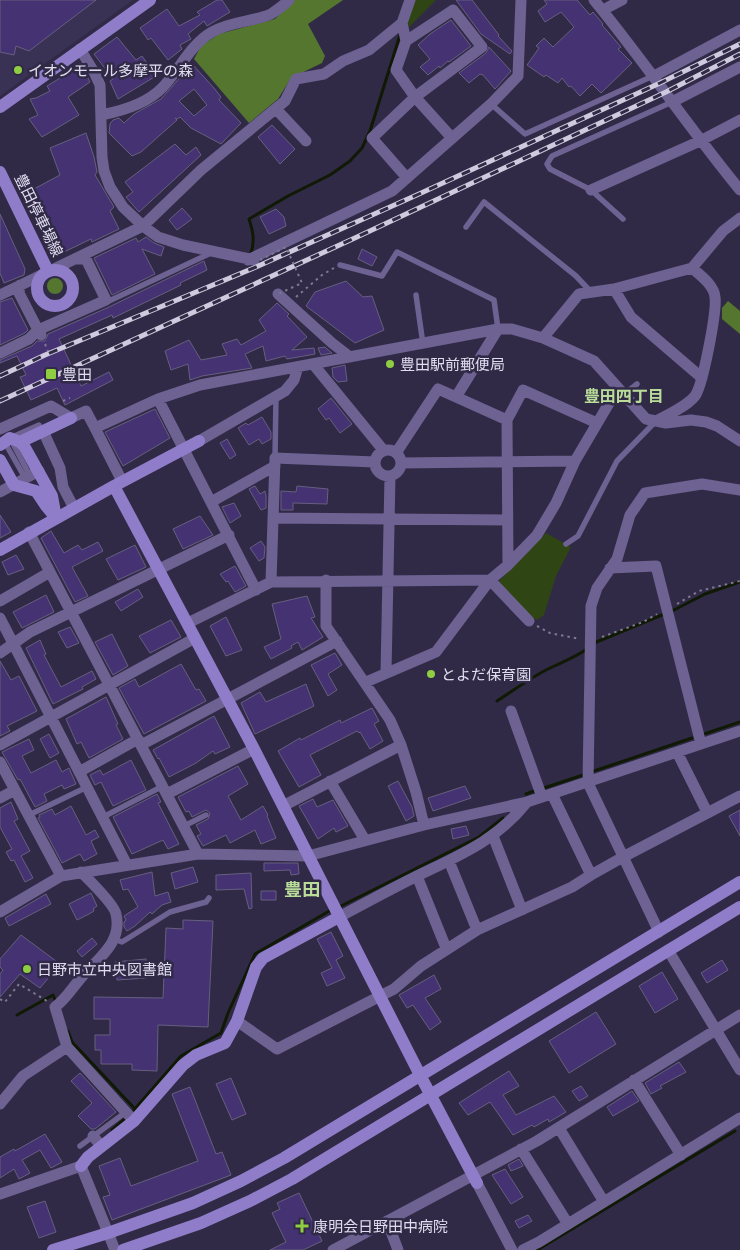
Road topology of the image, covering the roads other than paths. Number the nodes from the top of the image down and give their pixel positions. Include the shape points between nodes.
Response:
1 (150, 0) edge
2 (289, 0) edge
3 (410, 0) edge
4 (521, 0) edge
5 (594, 0) edge
6 (622, 0) edge
7 (603, 10) junction
8 (402, 23) junction
9 (740, 30) edge
10 (406, 42) junction
11 (80, 50) junction
12 (740, 67) edge
13 (654, 76) junction
14 (415, 98) junction
15 (672, 102) junction
16 (491, 104) junction
17 (0, 107) edge
18 (276, 109) junction
19 (101, 115) junction
20 (740, 120) edge
21 (452, 138) junction
22 (700, 140) junction
23 (306, 141) dead end
24 (0, 172) edge
25 (407, 178) junction
26 (591, 190) junction
27 (740, 190) edge
28 (740, 218) edge
29 (623, 219) dead end
30 (142, 226) junction
31 (466, 227) dead end
32 (215, 252) junction
33 (76, 259) junction
34 (248, 260) junction
35 (260, 260) road end
36 (340, 265) road end
37 (692, 268) junction
38 (48, 271) junction
39 (20, 286) junction
40 (614, 288) junction
41 (591, 292) junction
42 (278, 294) road end
43 (0, 295) edge
44 (416, 295) dead end
45 (106, 300) junction
46 (498, 329) junction
47 (40, 332) junction
48 (543, 338) junction
49 (423, 344) junction
50 (0, 353) edge
51 (350, 357) junction
52 (313, 364) junction
53 (298, 367) junction
54 (702, 378) junction
55 (637, 384) dead end
56 (621, 392) junction
57 (276, 396) junction
58 (456, 396) junction
59 (158, 400) junction
60 (71, 418) junction
61 (507, 420) junction
62 (655, 422) junction
63 (597, 423) junction
64 (95, 428) junction
65 (43, 431) junction
66 (6, 440) edge
67 (199, 441) joint
68 (740, 441) edge
69 (183, 449) junction
70 (384, 451) junction
71 (398, 458) junction
72 (0, 460) edge
73 (576, 461) junction
74 (275, 462) junction
75 (375, 462) junction
76 (507, 462) junction
77 (390, 476) junction
78 (26, 478) junction
79 (118, 484) junction
80 (740, 490) edge
81 (0, 492) edge
82 (212, 502) junction
83 (74, 508) junction
84 (56, 518) junction
85 (273, 518) junction
86 (389, 519) junction
87 (507, 520) junction
88 (30, 532) junction
89 (229, 536) junction
90 (566, 544) dead end
91 (0, 550) edge
92 (508, 565) junction
93 (159, 568) junction
94 (610, 568) junction
95 (50, 572) junction
96 (326, 580) junction
97 (490, 580) junction
98 (388, 581) junction
99 (271, 582) junction
100 (256, 590) junction
101 (0, 601) edge
102 (72, 613) junction
103 (0, 618) edge
104 (529, 621) road end
105 (188, 623) junction
106 (196, 638) junction
107 (337, 641) junction
108 (13, 644) junction
109 (0, 653) edge
110 (386, 673) junction
111 (366, 682) junction
112 (110, 685) junction
113 (227, 699) junction
114 (511, 711) dead end
115 (51, 717) junction
116 (740, 731) edge
117 (140, 742) junction
118 (701, 744) junction
119 (0, 745) edge
120 (401, 745) junction
121 (254, 749) junction
122 (677, 752) junction
123 (0, 762) edge
124 (79, 772) junction
125 (330, 780) junction
126 (588, 783) junction
127 (87, 787) junction
128 (15, 790) junction
129 (165, 790) junction
130 (547, 796) junction
131 (740, 796) edge
132 (0, 798) edge
133 (526, 802) junction
134 (283, 806) junction
135 (707, 812) junction
136 (28, 815) junction
137 (206, 815) dead end
138 (103, 817) junction
139 (424, 825) junction
140 (184, 826) junction
141 (493, 836) junction
142 (365, 840) junction
143 (198, 854) junction
144 (308, 856) junction
145 (623, 857) junction
146 (449, 861) junction
147 (127, 865) junction
148 (81, 872) junction
149 (591, 875) junction
150 (62, 876) junction
151 (417, 876) junction
152 (740, 882) edge
153 (209, 898) dead end
154 (740, 906) edge
155 (522, 910) junction
156 (0, 912) edge
157 (338, 915) junction
158 (476, 930) junction
159 (659, 932) junction
160 (114, 940) junction
161 (446, 948) junction
162 (668, 950) junction
163 (380, 997) junction
164 (740, 1014) edge
165 (236, 1021) junction
166 (715, 1030) junction
167 (67, 1047) junction
168 (740, 1070) edge
169 (420, 1076) junction
170 (634, 1080) junction
171 (430, 1094) junction
172 (0, 1104) edge
173 (130, 1116) junction
174 (740, 1120) edge
175 (559, 1128) junction
176 (97, 1141) junction
177 (80, 1146) dead end
178 (521, 1149) junction
179 (681, 1155) junction
180 (81, 1166) junction
181 (475, 1179) junction
182 (0, 1194) edge
183 (604, 1202) junction
184 (387, 1221) junction
185 (568, 1224) junction
186 (108, 1233) junction
187 (53, 1250) edge
188 (115, 1250) edge
189 (123, 1250) edge
190 (333, 1250) edge
191 (398, 1250) edge
192 (512, 1250) edge
193 (522, 1250) edge

1 - 11 street
2 - 19 street via 270,14 211,33 200,41 154,94 118,112
3 - 8 street
4 - 16 street via 518,76
5 - 7 street
6 - 7 street
7 - 13 street
8 - 10 street
8 - 18 street via 369,50 343,60 324,74 296,78 285,101
9 - 13 street
10 - 14 street via 396,70
10 - 14 street via 453,10 482,47
11 - 17 street
11 - 19 street via 100,85
12 - 15 street
13 - 15 street
13 - 16 lane via 525,134
14 - 21 street
14 - 25 street via 372,138
15 - 22 street
15 - 26 lane via 552,156 547,164 550,169
16 - 21 street
18 - 23 street
18 - 30 street via 201,170
19 - 30 street via 104,171 123,207
20 - 22 street
21 - 25 street
22 - 26 street
22 - 27 street
24 - 38 street, 豊田停車場線
25 - 34 street via 392,191
26 - 29 lane
28 - 37 street via 723,231
30 - 32 street via 158,237
30 - 33 street
31 - 41 lane via 484,202 576,276
32 - 34 street
32 - 45 lane via 110,301
33 - 38 street
33 - 45 street via 86,259
34 - 35 street
36 - 46 lane via 382,276 397,252 494,300
37 - 40 street
37 - 54 street via 716,296
38 - 39 street
39 - 43 street
39 - 47 street via 19,293
40 - 41 street
40 - 54 street via 631,317
41 - 48 street via 579,294
42 - 51 street
44 - 49 lane
45 - 47 street
46 - 48 street via 512,329
46 - 49 street
46 - 58 street
47 - 50 street
48 - 56 street via 594,361
49 - 51 street
51 - 52 street
52 - 53 street
52 - 70 street
53 - 57 street via 290,386
53 - 59 street via 200,385
54 - 62 street via 695,395 673,414
55 - 56 lane
56 - 62 street via 646,419
56 - 63 street
57 - 67 street
57 - 74 lane
58 - 61 street
58 - 71 street via 438,389
59 - 64 street
59 - 69 street
60 - 64 street via 86,411
60 - 65 street
60 - 66 street via 51,406
61 - 63 street via 523,390
61 - 76 street
62 - 68 street via 706,422
62 - 90 lane via 617,461 578,536
63 - 73 street
64 - 79 street
65 - 66 street
65 - 83 street
66 - 78 lane
66 - 78 street via 24,446
67 - 69 street
69 - 79 street
69 - 82 street
70 - 71 street via 390,450
70 - 75 street
71 - 76 street
71 - 77 street via 397,473
72 - 78 street
73 - 76 street
73 - 92 street via 537,535
74 - 75 street
74 - 82 street
74 - 85 street
75 - 77 street via 379,473
76 - 87 street
77 - 86 street
78 - 81 street
78 - 84 street
78 - 84 street via 52,496
79 - 83 street
79 - 93 street
80 - 94 street via 702,484 645,493 630,515 617,559
82 - 89 street
83 - 84 street
84 - 88 street
85 - 86 street
85 - 99 street
86 - 87 street
86 - 98 street
87 - 92 street
88 - 91 street
88 - 95 street
89 - 93 street
89 - 100 street
92 - 97 street
93 - 102 street
93 - 105 street
94 - 118 street via 656,566
94 - 126 street via 597,588 591,606
95 - 101 street
95 - 102 street
96 - 98 street
96 - 99 street
96 - 107 street via 326,626
97 - 98 street
97 - 104 street
97 - 110 street via 436,652
98 - 110 street
99 - 100 street
100 - 105 street
102 - 108 street via 30,632
102 - 112 street
103 - 108 street
105 - 106 street
106 - 112 street
106 - 113 street
107 - 111 street
107 - 113 street
108 - 109 street
108 - 115 street
110 - 111 street
111 - 120 street via 390,720
112 - 115 street
112 - 117 street
113 - 117 street
113 - 121 street
114 - 130 street
115 - 119 street
115 - 124 street
116 - 118 street
117 - 124 street
117 - 129 street
118 - 122 street
120 - 125 street
120 - 139 street
121 - 129 street
121 - 134 street
122 - 126 street
122 - 135 street
123 - 128 street
124 - 127 street
125 - 134 street
125 - 142 street
126 - 130 street
126 - 145 street
127 - 136 lane
127 - 138 street
128 - 132 street
128 - 136 street
129 - 138 lane
129 - 140 street
130 - 133 street
130 - 149 street
131 - 135 street
133 - 139 street
133 - 141 street
134 - 144 street
135 - 145 street
136 - 150 street
137 - 140 lane
138 - 147 street
139 - 142 street
140 - 143 street
141 - 146 street
141 - 155 street
142 - 144 street
143 - 144 street
143 - 147 street
144 - 157 street
145 - 149 street
145 - 159 street
146 - 151 street
146 - 158 street
147 - 148 street
148 - 150 street
148 - 160 street via 116,912
149 - 155 street via 572,888
150 - 156 street
151 - 157 street
151 - 161 street
152 - 159 street
153 - 160 lane via 206,902 170,912 122,942
154 - 162 street
155 - 158 street
157 - 163 street
157 - 165 street via 263,958
158 - 161 street
159 - 169 street
160 - 167 street via 55,1007
161 - 163 street
162 - 166 street
162 - 171 street
163 - 165 street via 276,1049
163 - 169 street
164 - 166 street
165 - 173 street via 224,1043 196,1054
166 - 168 street
166 - 170 street
167 - 172 street via 23,1076
167 - 173 street
169 - 171 street
169 - 186 street via 241,1182
170 - 175 street
170 - 179 street
171 - 181 street
171 - 189 street via 292,1179 250,1201 201,1223
173 - 176 street
174 - 179 street
175 - 178 street
175 - 183 street
176 - 177 lane
176 - 180 street
178 - 181 street
178 - 185 street
179 - 183 street
180 - 182 street
180 - 186 street
181 - 184 street
181 - 192 street
183 - 185 street
184 - 190 street
184 - 191 street
185 - 193 street
186 - 187 street
186 - 188 street

